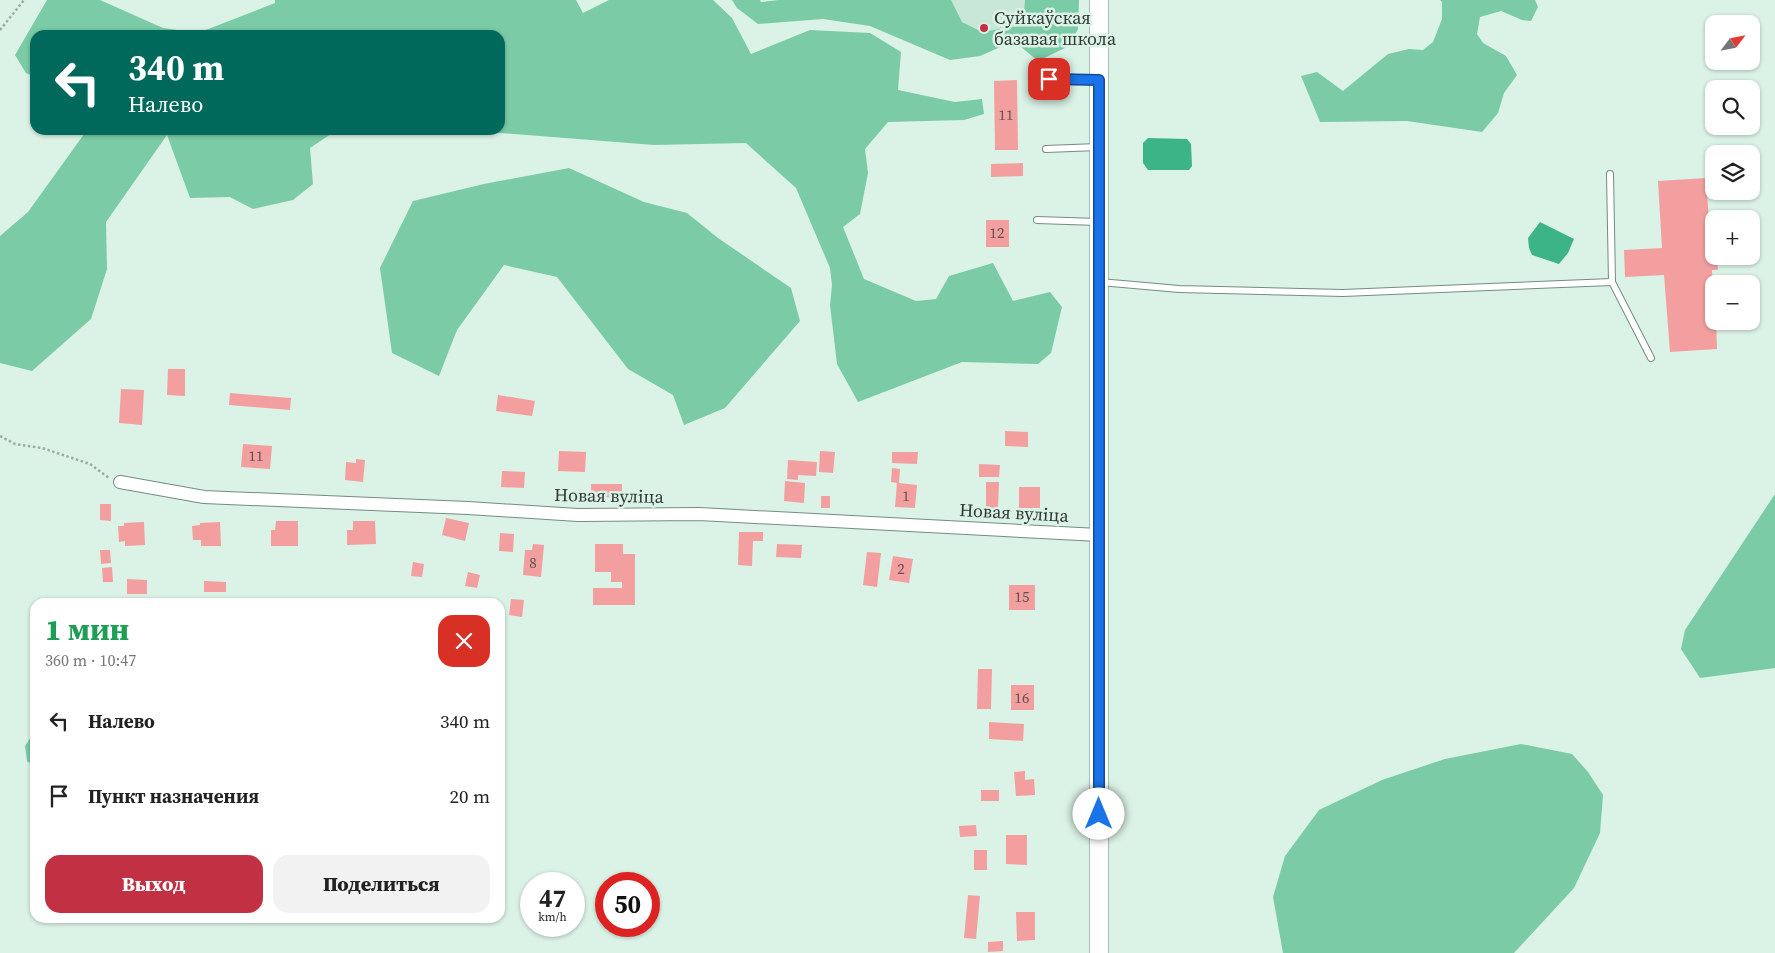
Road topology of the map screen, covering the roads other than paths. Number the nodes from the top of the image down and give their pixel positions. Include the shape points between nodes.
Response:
1 (1100, 0) edge
2 (1049, 79) dead end
3 (1099, 80) junction
4 (1099, 147) junction
5 (1046, 149) dead end
6 (1610, 174) dead end
7 (1038, 220) dead end
8 (1099, 222) junction
9 (1099, 281) junction
10 (1612, 282) junction
11 (1650, 358) dead end
12 (120, 482) road end
13 (1099, 535) junction
14 (1099, 953) edge

1 - 3 main road
2 - 3 lane
3 - 4 main road
4 - 5 lane
4 - 8 main road
6 - 10 lane
7 - 8 lane
8 - 9 main road
9 - 10 lane via 1179,289 1343,293
9 - 13 main road
10 - 11 lane
12 - 13 street, Новая вуліца via 204,498 578,515 700,514
13 - 14 main road

